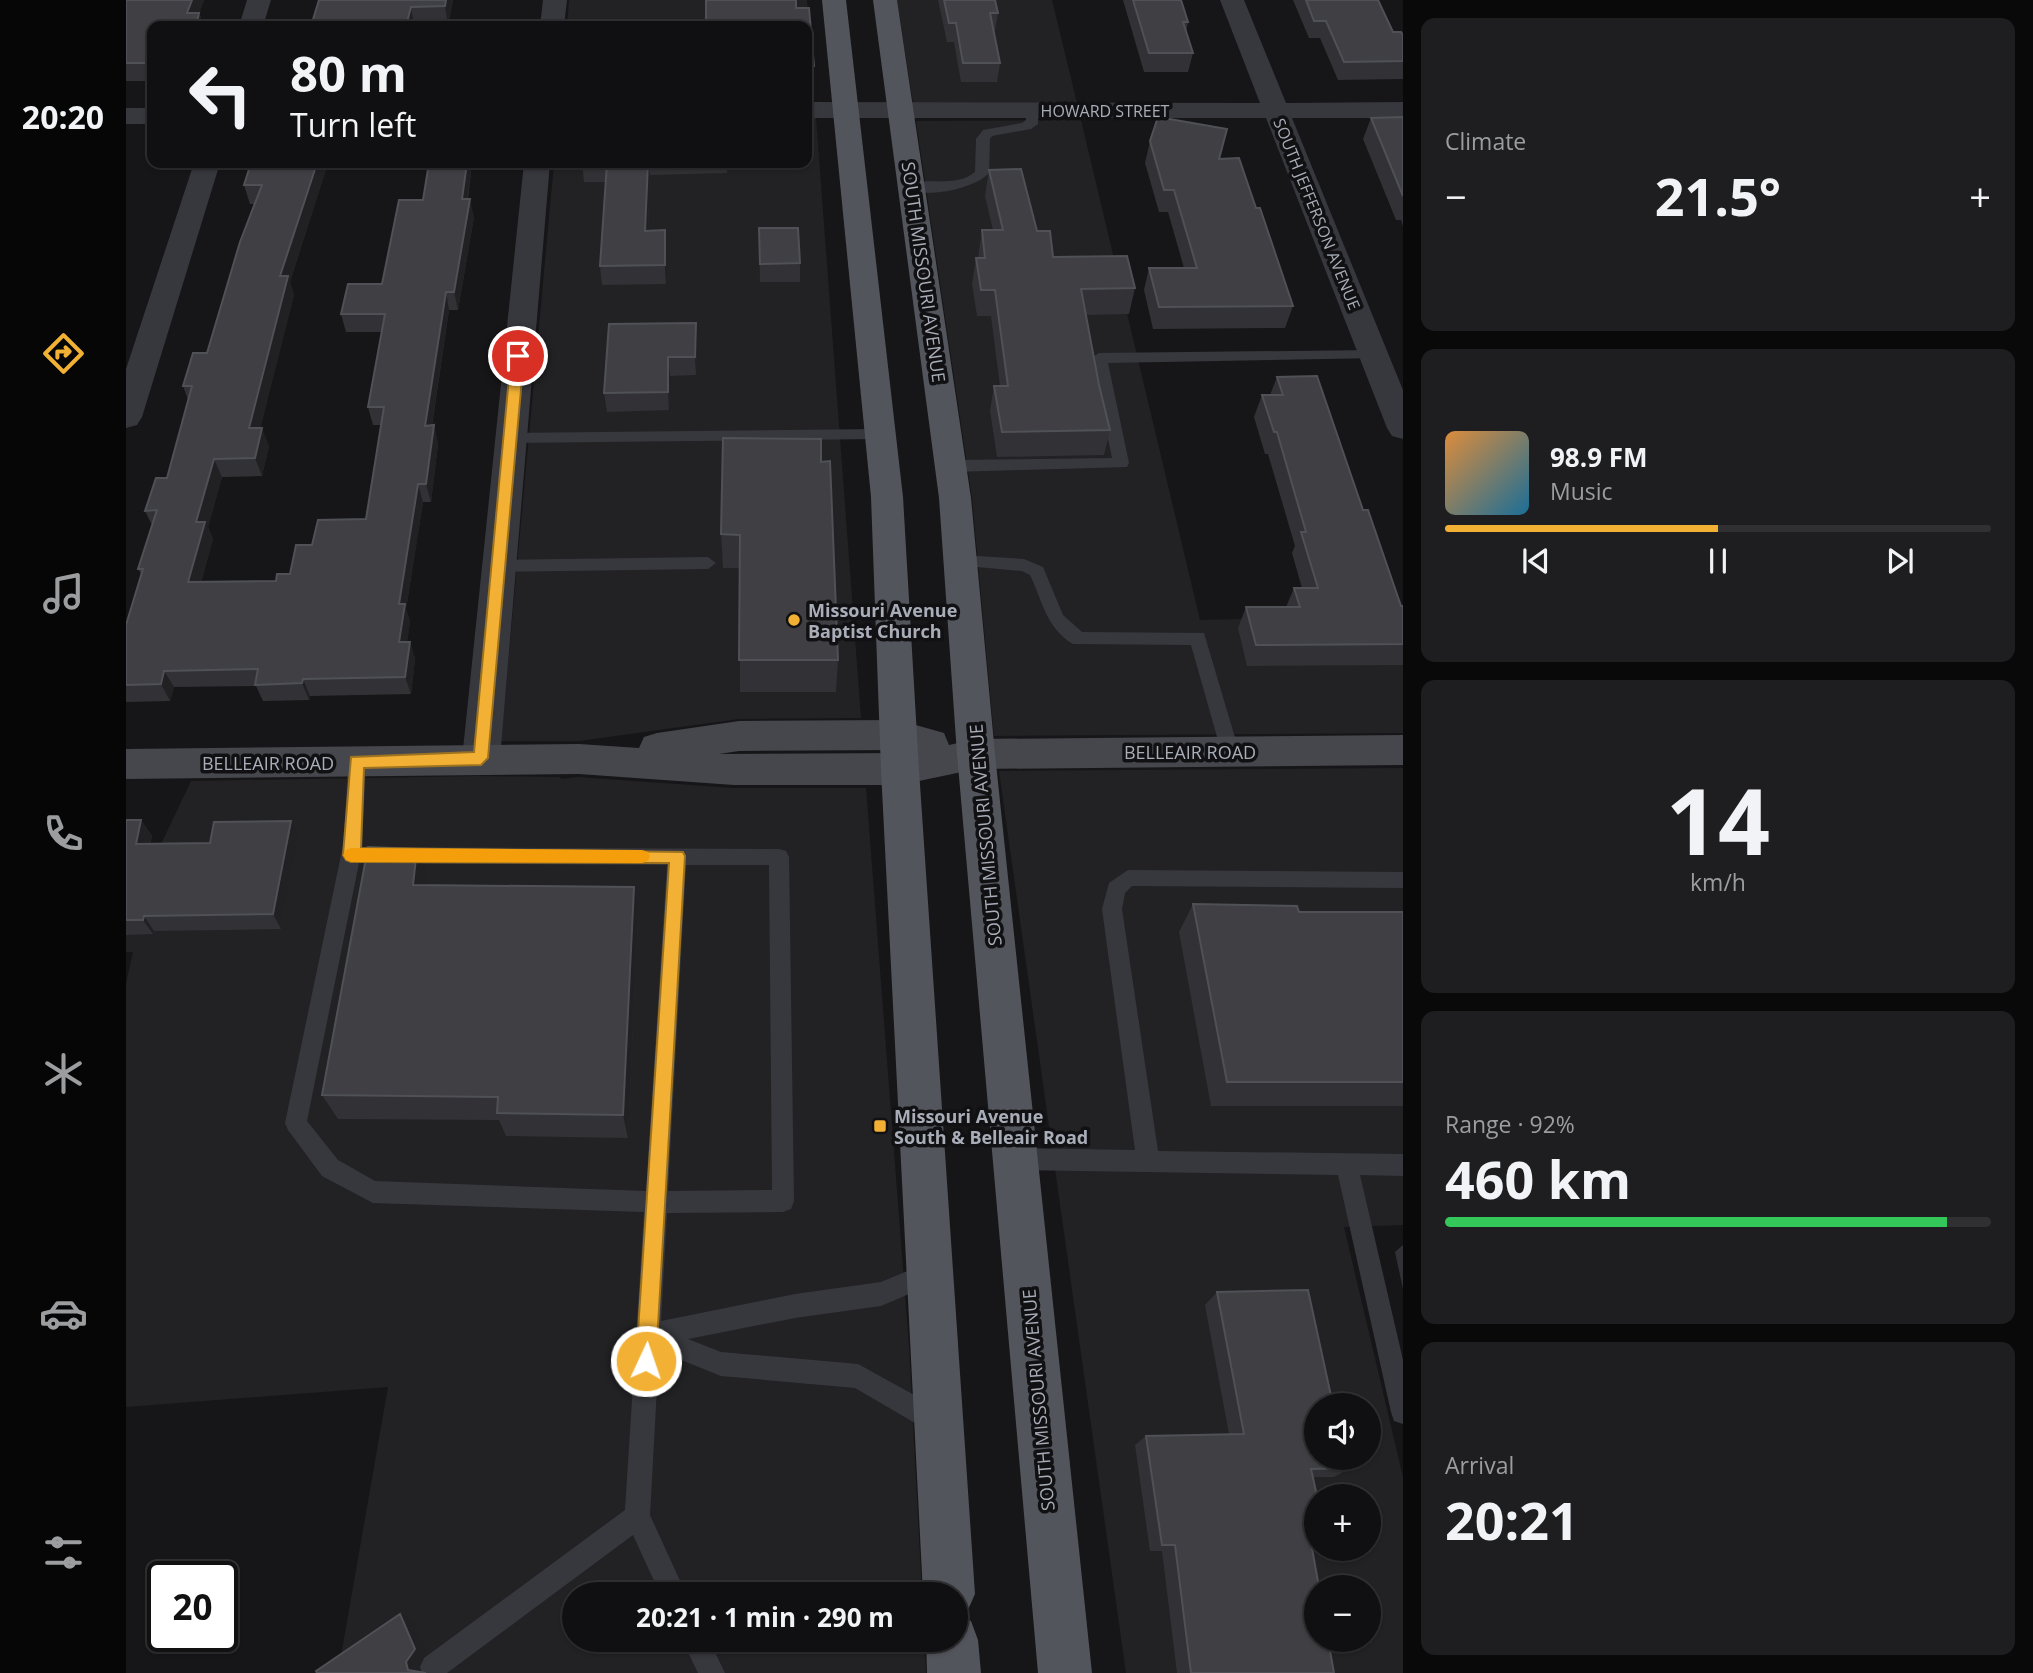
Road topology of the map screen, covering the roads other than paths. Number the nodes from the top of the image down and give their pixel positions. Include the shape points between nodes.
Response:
1 (259, 0) edge
2 (555, 0) edge
3 (834, 0) edge
4 (885, 0) edge
5 (1232, 0) edge
6 (253, 21) edge
7 (553, 21) edge
8 (846, 109) junction
9 (812, 110) edge
10 (1275, 110) junction
11 (1403, 110) edge
12 (1032, 111) junction
13 (901, 112) junction
14 (126, 116) edge
15 (147, 116) edge
16 (206, 168) edge
17 (536, 168) edge
18 (913, 187) junction
19 (1374, 355) junction
20 (126, 417) edge
21 (1403, 428) edge
22 (880, 433) junction
23 (509, 438) junction
24 (952, 466) junction
25 (961, 561) junction
26 (708, 563) dead end
27 (499, 566) junction
28 (1403, 750) edge
29 (1230, 751) junction
30 (899, 753) junction
31 (976, 754) junction
32 (481, 758) junction
33 (356, 762) junction
34 (126, 764) edge
35 (351, 855) junction
36 (677, 856) junction
37 (1403, 880) edge
38 (1016, 1159) junction
39 (1148, 1161) junction
40 (1348, 1165) junction
41 (1403, 1165) edge
42 (658, 1202) junction
43 (930, 1273) junction
44 (648, 1335) junction
45 (1403, 1412) edge
46 (939, 1423) junction
47 (637, 1516) junction
48 (667, 1582) edge
49 (948, 1582) edge
50 (701, 1652) edge
51 (953, 1652) edge
52 (433, 1667) dead end
53 (712, 1673) edge
54 (954, 1673) edge
55 (1065, 1673) edge

1 - 6 street
2 - 7 street
3 - 8 main road
4 - 13 main road, SOUTH MISSOURI AVENUE
5 - 10 street, SOUTH JEFFERSON AVENUE
8 - 9 street, HOWARD STREET
8 - 13 street, HOWARD STREET
8 - 22 main road
10 - 11 street, HOWARD STREET
10 - 12 street, HOWARD STREET
10 - 19 street, SOUTH JEFFERSON AVENUE
12 - 13 street, HOWARD STREET
12 - 18 lane via 1033,121 1026,126 988,133 983,139 982,173 974,181 960,186
13 - 18 main road, SOUTH MISSOURI AVENUE
14 - 15 street
16 - 20 street
17 - 23 street
18 - 24 main road, SOUTH MISSOURI AVENUE
19 - 21 street, SOUTH JEFFERSON AVENUE
19 - 24 lane via 1099,358 1121,463
22 - 23 lane
22 - 30 main road
23 - 27 street
24 - 25 main road, SOUTH MISSOURI AVENUE
25 - 29 lane via 1024,565 1037,571 1054,619 1079,639 1198,638
25 - 31 main road, SOUTH MISSOURI AVENUE
26 - 27 lane
27 - 32 street
28 - 29 main road, BELLEAIR ROAD
29 - 31 main road, BELLEAIR ROAD
30 - 31 main road, BELLEAIR ROAD
30 - 32 main road, BELLEAIR ROAD via 734,770 579,759
30 - 43 main road
31 - 38 main road, SOUTH MISSOURI AVENUE
32 - 33 main road, BELLEAIR ROAD
33 - 34 main road, BELLEAIR ROAD
33 - 35 lane
35 - 36 lane
35 - 42 lane via 296,1123 330,1168 373,1192
36 - 42 lane
36 - 42 lane via 779,857 783,1201
37 - 39 lane via 1128,878 1116,889 1111,909
38 - 39 lane
38 - 55 main road, SOUTH MISSOURI AVENUE
39 - 40 lane
40 - 41 lane
40 - 45 lane
42 - 44 lane
43 - 44 lane via 881,1294
43 - 46 main road
44 - 46 lane via 721,1364 858,1376
44 - 47 lane
46 - 49 main road
47 - 48 lane
47 - 52 lane
50 - 53 lane
51 - 54 main road

